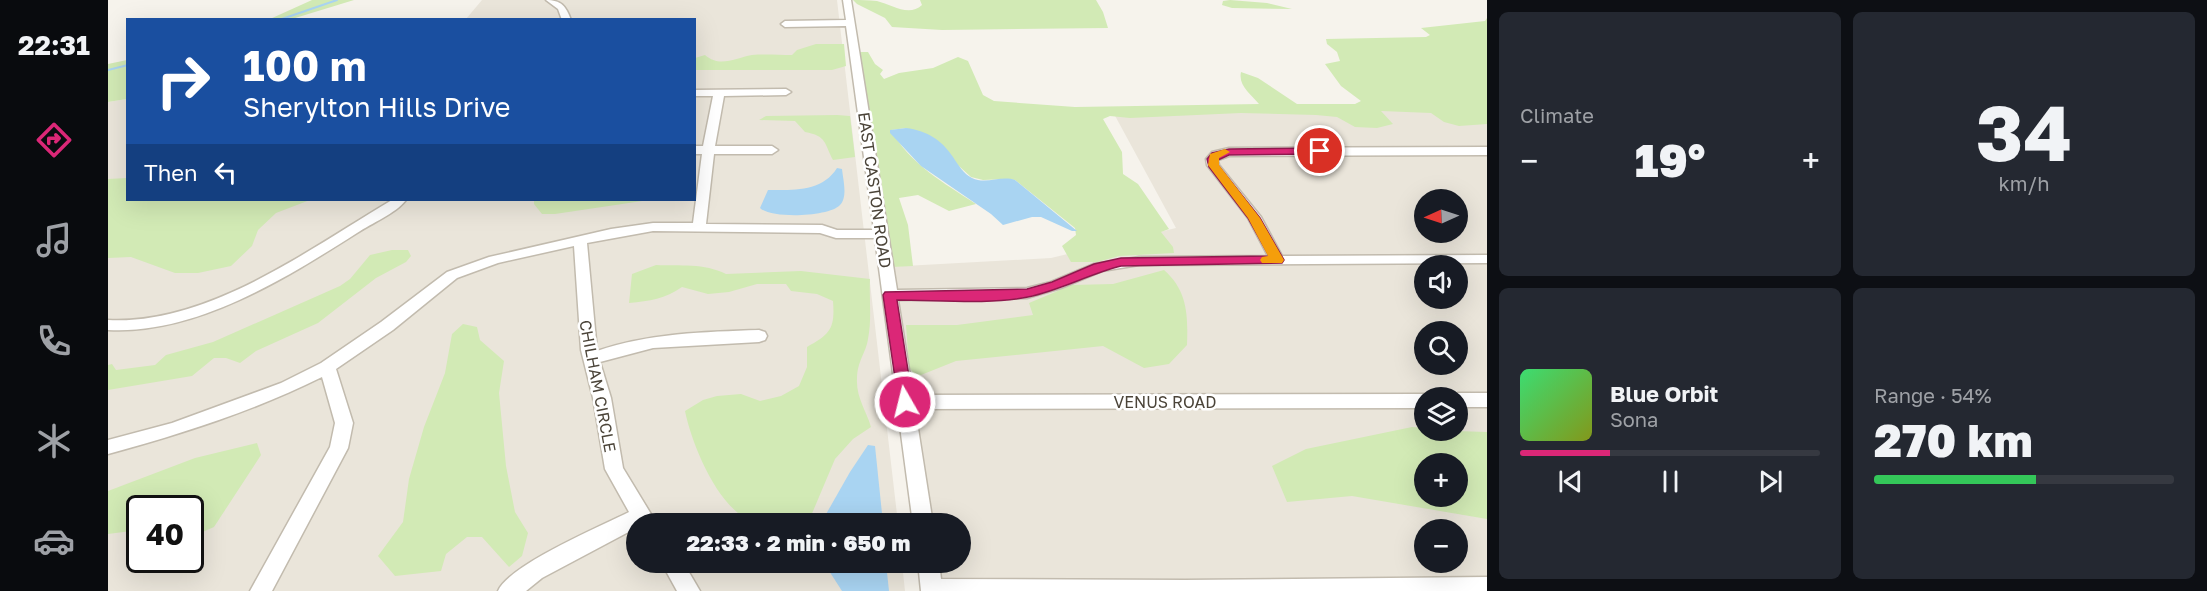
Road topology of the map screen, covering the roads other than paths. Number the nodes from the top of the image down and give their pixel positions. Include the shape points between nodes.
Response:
1 (550, 0) edge
2 (847, 0) edge
3 (566, 18) edge
4 (850, 23) junction
5 (785, 24) dead end
6 (786, 92) dead end
7 (696, 93) edge
8 (718, 93) junction
9 (696, 150) edge
10 (708, 150) junction
11 (772, 150) dead end
12 (1487, 151) edge
13 (398, 201) edge
14 (699, 228) junction
15 (880, 229) junction
16 (580, 240) junction
17 (1487, 259) edge
18 (1277, 260) junction
19 (890, 295) junction
20 (108, 325) edge
21 (759, 336) dead end
22 (591, 359) junction
23 (327, 367) junction
24 (1414, 400) edge
25 (1468, 400) edge
26 (1487, 400) edge
27 (905, 402) junction
28 (108, 447) edge
29 (640, 513) edge
30 (921, 513) edge
31 (626, 528) edge
32 (678, 573) edge
33 (930, 573) edge
34 (1487, 586) edge
35 (932, 590) edge
36 (261, 591) edge
37 (509, 591) edge
38 (689, 591) edge

1 - 3 street via 562,8
2 - 4 street, EAST CASTON ROAD
4 - 5 street
4 - 15 street, EAST CASTON ROAD
6 - 8 street
7 - 8 street
8 - 10 street
9 - 10 street
10 - 11 street
10 - 14 street
12 - 18 street via 1216,155 1213,165 1254,218
13 - 20 street via 247,292 159,321
14 - 15 street via 822,229 836,234
14 - 16 street via 654,227
15 - 19 street, EAST CASTON ROAD
16 - 22 street, CHILHAM CIRCLE
16 - 23 street via 494,260 452,275
17 - 18 street
18 - 19 street via 1121,262 1027,293
19 - 27 street, EAST CASTON ROAD
21 - 22 street via 656,341 619,348
22 - 29 street, CHILHAM CIRCLE via 614,469
23 - 28 street via 227,411
23 - 36 street via 344,423 339,448
24 - 27 street, VENUS ROAD
25 - 26 street
27 - 30 street, EAST CASTON ROAD
31 - 37 street via 535,571
32 - 38 street
33 - 35 street
34 - 35 street

